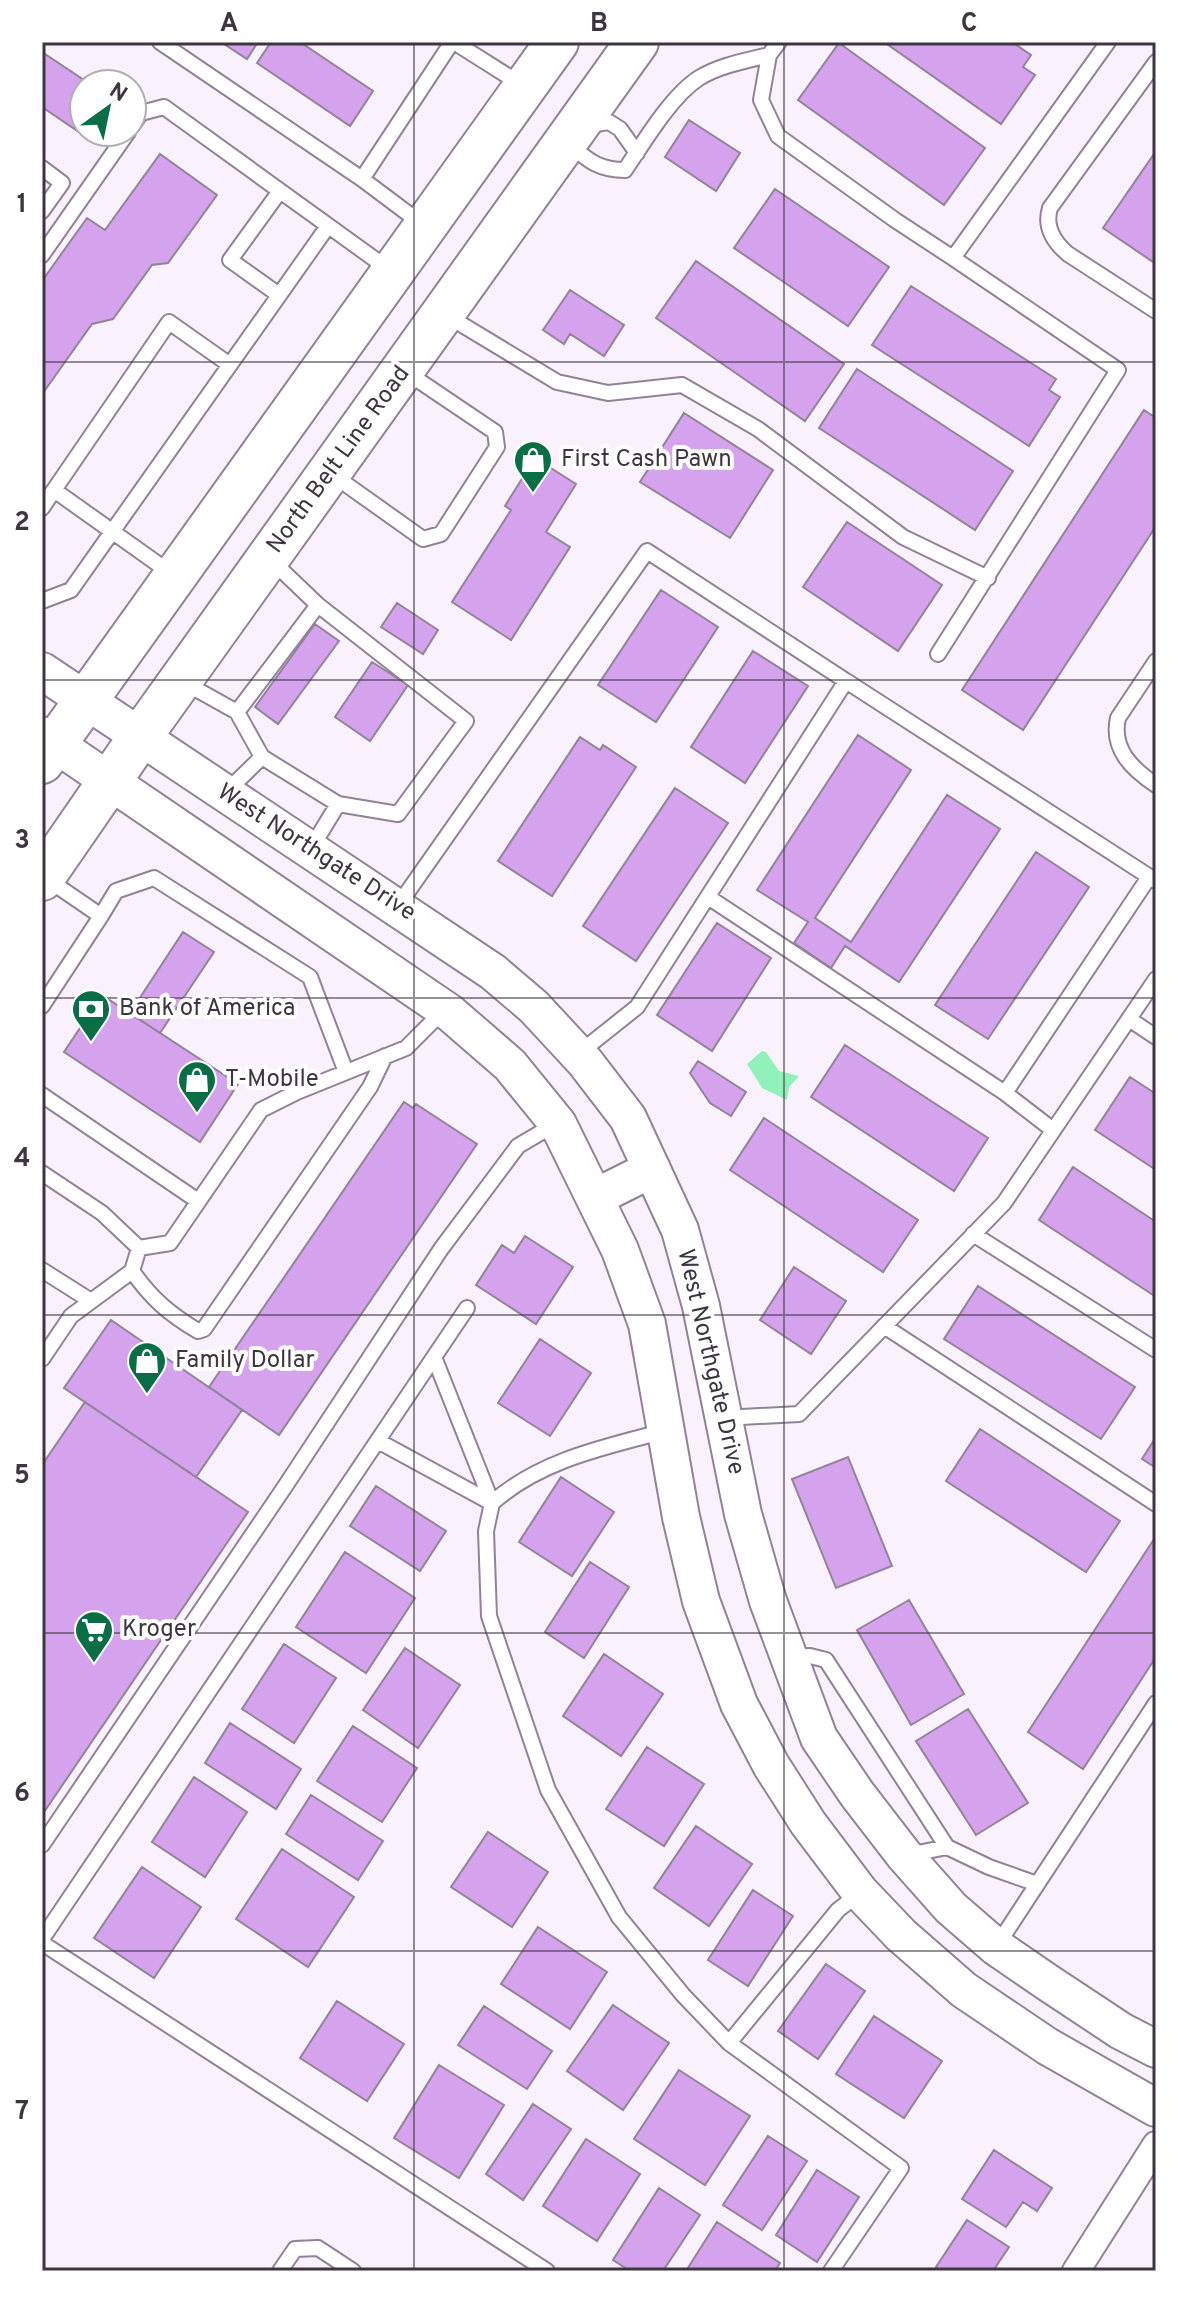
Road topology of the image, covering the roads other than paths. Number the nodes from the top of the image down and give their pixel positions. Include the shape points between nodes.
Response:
1 (160, 42) edge
2 (453, 42) edge
3 (557, 42) edge
4 (637, 42) edge
5 (779, 42) edge
6 (1100, 45) edge
7 (769, 55) junction
8 (1156, 62) edge
9 (525, 87) junction
10 (148, 111) edge
11 (577, 128) junction
12 (117, 148) edge
13 (637, 153) junction
14 (42, 168) edge
15 (362, 179) junction
16 (280, 191) junction
17 (42, 211) edge
18 (328, 226) junction
19 (425, 227) junction
20 (42, 255) edge
21 (953, 258) junction
22 (392, 273) junction
23 (279, 295) junction
24 (1156, 311) edge
25 (444, 313) junction
26 (230, 365) junction
27 (403, 370) junction
28 (330, 473) junction
29 (54, 490) junction
30 (42, 508) edge
31 (112, 532) junction
32 (268, 558) junction
33 (175, 576) junction
34 (988, 578) junction
35 (42, 601) edge
36 (318, 605) junction
37 (938, 654) dead end
38 (1156, 661) edge
39 (42, 671) edge
40 (181, 680) junction
41 (846, 681) junction
42 (86, 701) junction
43 (237, 712) junction
44 (140, 737) junction
45 (46, 747) edge
46 (262, 757) junction
47 (109, 781) junction
48 (1156, 785) edge
49 (225, 793) junction
50 (338, 804) junction
51 (310, 850) junction
52 (43, 878) edge
53 (1152, 879) edge
54 (708, 897) junction
55 (397, 907) junction
56 (101, 916) junction
57 (479, 962) junction
58 (1156, 979) edge
59 (42, 1006) edge
60 (445, 1010) junction
61 (1129, 1019) junction
62 (1156, 1037) edge
63 (578, 1054) junction
64 (385, 1056) junction
65 (346, 1072) junction
66 (1005, 1093) junction
67 (42, 1095) edge
68 (557, 1123) junction
69 (1053, 1130) junction
70 (652, 1169) junction
71 (42, 1173) edge
72 (596, 1197) junction
73 (198, 1201) junction
74 (973, 1234) junction
75 (139, 1248) junction
76 (42, 1270) edge
77 (132, 1271) junction
78 (91, 1301) junction
79 (467, 1308) dead end
80 (884, 1326) junction
81 (1156, 1350) edge
82 (434, 1357) junction
83 (42, 1359) edge
84 (723, 1418) junction
85 (665, 1431) junction
86 (378, 1441) junction
87 (492, 1503) junction
88 (1156, 1504) edge
89 (789, 1657) junction
90 (1156, 1703) edge
91 (42, 1845) edge
92 (947, 1847) junction
93 (904, 1855) junction
94 (1037, 1884) junction
95 (860, 1892) junction
96 (42, 1941) edge
97 (996, 1947) junction
98 (729, 2043) junction
99 (1156, 2049) edge
100 (1156, 2108) edge
101 (1156, 2145) edge
102 (280, 2271) edge
103 (353, 2271) edge
104 (547, 2271) edge
105 (831, 2271) edge
106 (1076, 2271) edge

1 - 15 lane
2 - 9 lane
2 - 15 lane
3 - 9 main road
4 - 11 main road, North Belt Line Road
5 - 7 lane
6 - 21 lane
7 - 13 lane via 697,80
7 - 21 lane via 761,100 778,136
8 - 24 lane via 1048,217 1057,244 1068,254
9 - 11 main road
9 - 19 main road
10 - 16 lane via 164,107
11 - 13 lane via 609,122
11 - 13 lane via 572,146 590,163 625,170
11 - 25 main road, North Belt Line Road
12 - 20 lane
14 - 17 lane via 62,183
15 - 19 lane
16 - 18 lane
16 - 23 lane via 230,260
18 - 22 lane
18 - 23 lane
19 - 22 main road
21 - 34 lane via 1118,370
22 - 33 main road
23 - 26 lane
25 - 27 main road, North Belt Line Road
25 - 34 lane via 557,382 608,393 682,385 758,429 903,537
26 - 29 lane via 169,322
26 - 31 lane
27 - 28 main road, North Belt Line Road
27 - 28 lane via 495,432 497,447 441,534 423,539
28 - 32 main road, North Belt Line Road
29 - 30 lane
29 - 31 lane
31 - 33 lane
31 - 35 lane via 71,590
32 - 36 lane
32 - 40 main road, North Belt Line Road
33 - 42 main road
34 - 37 lane
36 - 43 lane
36 - 50 lane via 466,721 398,814
38 - 48 lane via 1116,725 1126,760
39 - 42 main road, West Northgate Drive
40 - 43 lane
40 - 44 main road, North Belt Line Road
41 - 53 lane
41 - 54 lane
41 - 55 lane via 647,551
42 - 44 main road, West Northgate Drive
42 - 45 main road
43 - 46 lane
44 - 47 main road, North Belt Line Road
44 - 49 main road, West Northgate Drive
45 - 47 main road
46 - 49 lane
46 - 50 lane
47 - 52 main road, North Belt Line Road
47 - 60 main road
49 - 51 main road, West Northgate Drive
50 - 51 lane
51 - 55 main road, West Northgate Drive
52 - 56 lane
53 - 66 lane
54 - 63 lane via 637,1007
54 - 66 lane
55 - 57 main road, West Northgate Drive
56 - 59 lane
56 - 65 lane via 116,891 154,878 310,977
57 - 60 main road
57 - 63 main road, West Northgate Drive via 534,1007
58 - 61 lane
60 - 64 lane via 406,1048
60 - 68 main road via 510,1065
61 - 62 lane
61 - 69 lane
63 - 70 main road, West Northgate Drive via 628,1118
64 - 65 lane
64 - 77 lane via 370,1087 204,1329 198,1331 178,1319 151,1297
65 - 73 lane via 261,1110
66 - 69 lane
67 - 73 lane
68 - 72 main road
68 - 91 lane via 518,1146 441,1249
69 - 74 lane via 1004,1203
70 - 72 main road
70 - 84 main road, West Northgate Drive via 680,1230
71 - 75 lane via 102,1213
72 - 85 main road via 647,1324
73 - 75 lane via 170,1243
74 - 80 lane
74 - 81 lane
75 - 77 lane
76 - 78 lane
77 - 78 lane
78 - 83 lane via 71,1316
79 - 82 lane
80 - 84 lane via 799,1414
80 - 88 lane
82 - 86 lane
82 - 87 lane
84 - 85 main road
84 - 89 main road, West Northgate Drive via 743,1514
85 - 87 lane via 575,1455 508,1489
85 - 95 main road via 701,1601 739,1704 808,1823
86 - 87 lane
86 - 96 lane
87 - 98 lane via 486,1531 489,1616 548,1790 619,1917
89 - 92 lane via 826,1660
89 - 93 main road, West Northgate Drive via 819,1738
90 - 94 lane
92 - 93 lane
92 - 94 lane
93 - 95 main road
93 - 97 main road, West Northgate Drive via 951,1908
94 - 97 lane
95 - 98 lane via 838,1910
95 - 100 main road via 964,1990 1047,2046
96 - 104 lane
97 - 99 main road, West Northgate Drive
98 - 105 lane via 901,2168
101 - 106 street
102 - 103 lane via 295,2249 318,2248

